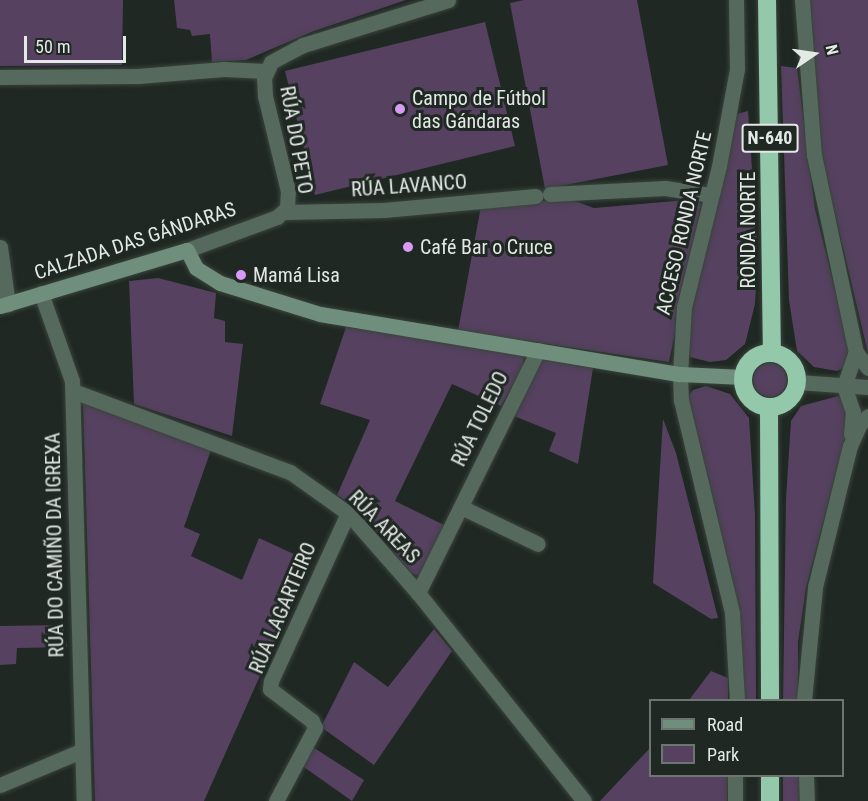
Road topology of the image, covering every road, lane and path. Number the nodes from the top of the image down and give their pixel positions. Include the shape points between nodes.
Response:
1 (448, 0) edge
2 (736, 0) edge
3 (767, 0) edge
4 (802, 0) edge
5 (266, 71) junction
6 (0, 77) edge
7 (711, 195) junction
8 (283, 213) junction
9 (0, 247) edge
10 (187, 250) junction
11 (41, 293) junction
12 (4, 305) edge
13 (538, 350) junction
14 (772, 352) junction
15 (856, 352) junction
16 (868, 368) edge
17 (680, 374) junction
18 (743, 377) junction
19 (798, 382) junction
20 (844, 386) junction
21 (868, 387) edge
22 (73, 391) junction
23 (769, 407) junction
24 (868, 416) edge
25 (850, 446) junction
26 (460, 507) junction
27 (348, 513) junction
28 (538, 544) dead end
29 (418, 593) junction
30 (738, 699) edge
31 (770, 699) edge
32 (804, 699) edge
33 (81, 751) junction
34 (735, 777) edge
35 (770, 777) edge
36 (806, 777) edge
37 (0, 785) edge
38 (84, 801) edge
39 (276, 801) edge
40 (584, 801) edge
41 (735, 801) edge
42 (770, 801) edge
43 (807, 801) edge

1 - 5 street, RÚA DO PETO via 288,51 276,57
2 - 7 street, ACCESO RONDA NORTE via 737,69
3 - 14 highway, RONDA NORTE / N-640
4 - 15 street via 814,155
5 - 6 street, RÚA DO PETO
5 - 8 street, RÚA DO PETO via 265,96 288,190
7 - 8 street, RÚA LAVANCO via 665,188 384,210
7 - 17 street, ACCESO RONDA NORTE via 684,307
8 - 10 street, CALZADA DAS GÁNDARAS
9 - 12 street
10 - 11 main road, CALZADA DAS GÁNDARAS
10 - 13 main road via 203,274 252,296 320,314
11 - 12 main road, CALZADA DAS GÁNDARAS
11 - 22 street, RÚA DO CAMIÑO DA IGREXA via 70,370
13 - 17 main road
13 - 26 street, RÚA TOLEDO
14 - 18 highway via 756,356
14 - 19 highway via 788,359
15 - 16 street
15 - 20 street
17 - 18 main road
17 - 30 street, ACCESO RONDA NORTE via 681,400 732,613
18 - 23 highway via 747,394
19 - 20 street
19 - 23 highway via 791,398
20 - 21 street
20 - 25 street via 853,412
22 - 27 street, RÚA AREAS via 290,472
22 - 33 street, RÚA DO CAMIÑO DA IGREXA
23 - 31 highway
24 - 25 street
25 - 32 street via 815,587
26 - 28 street
26 - 29 street, RÚA TOLEDO
27 - 29 street, RÚA AREAS
27 - 39 street, RÚA LAGARTEIRO via 271,681 270,689 312,721 315,728
29 - 40 street, RÚA AREAS
33 - 37 street
33 - 38 street, RÚA DO CAMIÑO DA IGREXA
34 - 41 street
35 - 42 highway
36 - 43 street

